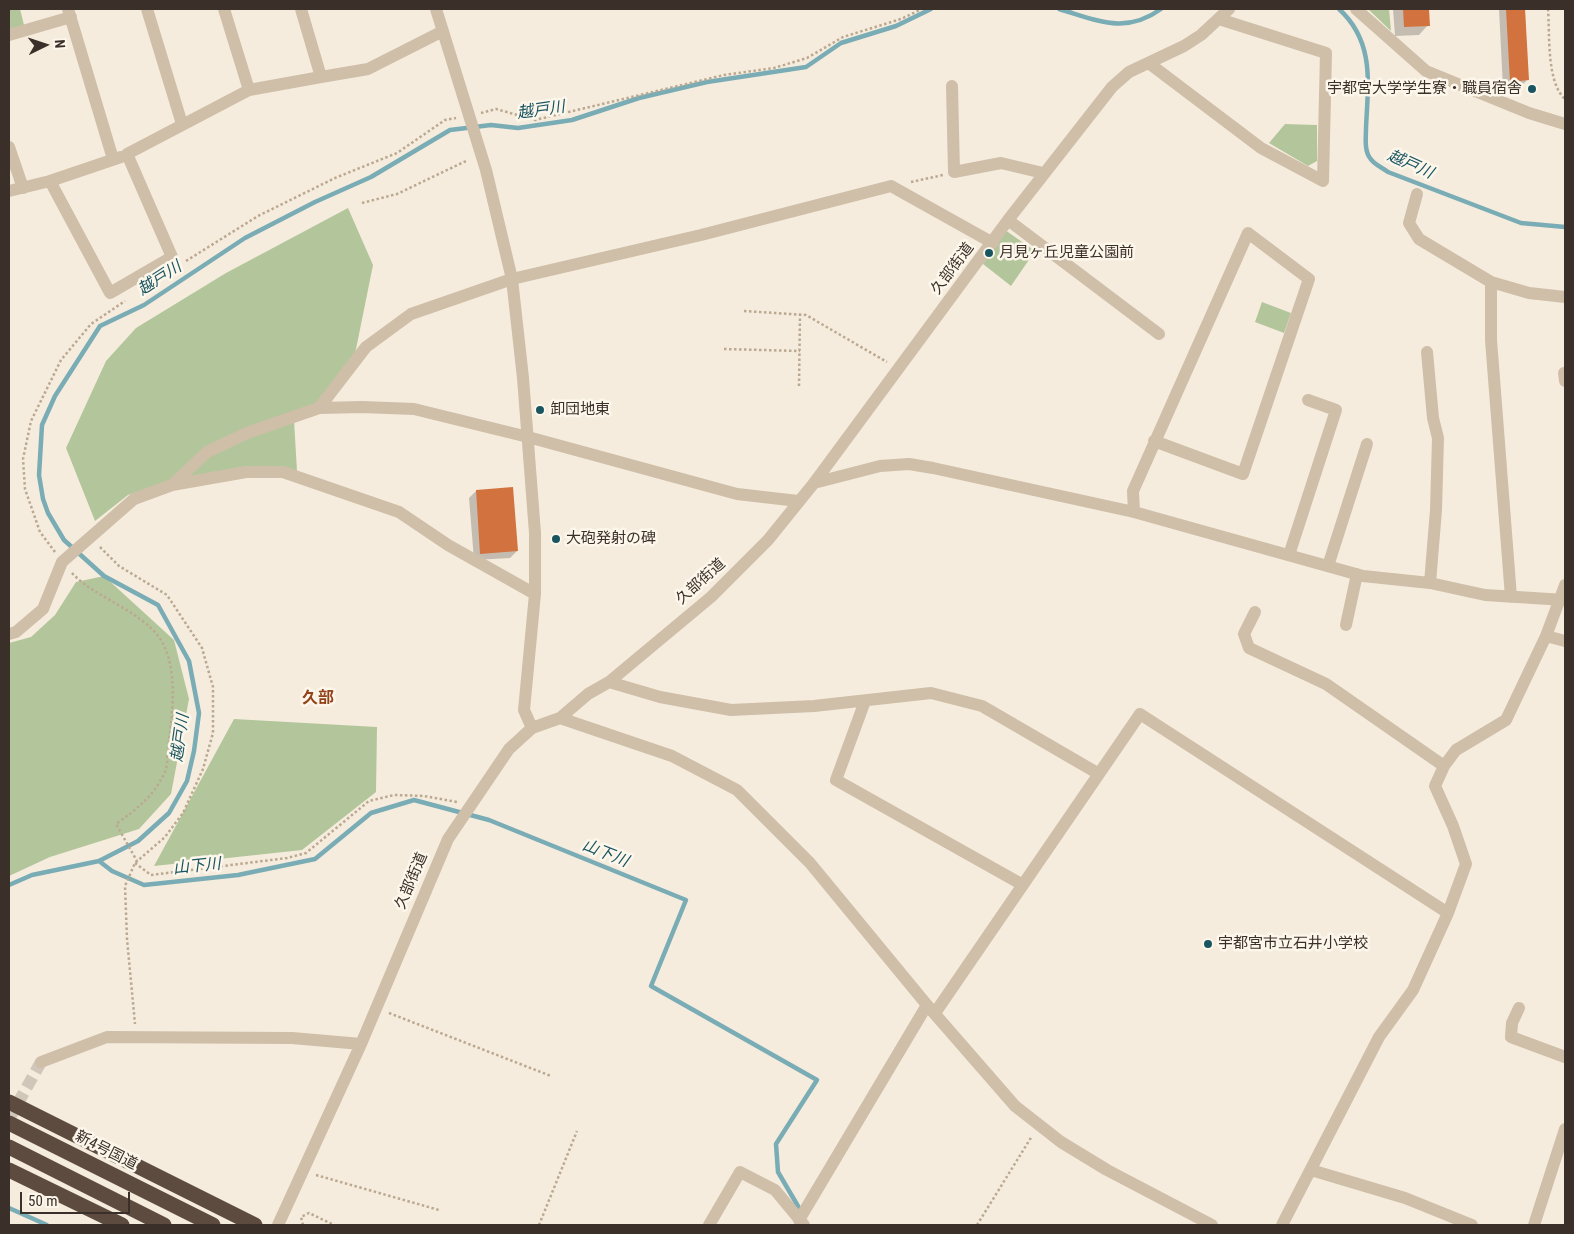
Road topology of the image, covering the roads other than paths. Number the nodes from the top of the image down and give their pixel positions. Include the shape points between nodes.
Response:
1 (147, 9) edge
2 (224, 9) edge
3 (302, 9) edge
4 (436, 9) edge
5 (1229, 9) edge
6 (1356, 9) edge
7 (70, 13) edge
8 (1219, 19) junction
9 (443, 31) junction
10 (9, 36) edge
11 (1150, 64) junction
12 (321, 76) junction
13 (952, 86) dead end
14 (249, 90) junction
15 (182, 124) junction
16 (1565, 124) edge
17 (9, 147) edge
18 (127, 154) junction
19 (113, 159) junction
20 (1043, 173) junction
21 (50, 181) junction
22 (23, 188) junction
23 (9, 191) edge
24 (1417, 194) dead end
25 (1008, 220) junction
26 (993, 243) junction
27 (512, 279) junction
28 (1491, 282) junction
29 (1565, 297) edge
30 (1159, 334) dead end
31 (1427, 352) dead end
32 (1308, 400) dead end
33 (318, 408) junction
34 (528, 437) junction
35 (1154, 441) junction
36 (1367, 444) dead end
37 (814, 483) junction
38 (172, 485) junction
39 (798, 502) junction
40 (1134, 512) junction
41 (1289, 555) junction
42 (1328, 566) junction
43 (1357, 574) junction
44 (1430, 583) junction
45 (1565, 585) edge
46 (535, 594) junction
47 (1511, 597) junction
48 (1562, 600) edge
49 (1255, 612) dead end
50 (1346, 625) dead end
51 (9, 634) edge
52 (1546, 636) junction
53 (1565, 642) edge
54 (609, 682) junction
55 (865, 701) junction
56 (560, 718) junction
57 (532, 728) junction
58 (1444, 766) junction
59 (1099, 774) junction
60 (1023, 885) junction
61 (1448, 913) junction
62 (1519, 1008) dead end
63 (931, 1009) junction
64 (361, 1044) junction
65 (1565, 1057) edge
66 (41, 1062) tunnel mouth
67 (9, 1102) edge
68 (9, 1123) edge
69 (1565, 1129) edge
70 (9, 1147) edge
71 (9, 1170) edge
72 (1310, 1170) junction
73 (801, 1223) edge
74 (122, 1225) edge
75 (164, 1225) edge
76 (213, 1225) edge
77 (255, 1225) edge
78 (278, 1225) edge
79 (710, 1225) edge
80 (1212, 1225) edge
81 (1282, 1225) edge
82 (1472, 1225) edge
83 (1534, 1225) edge

1 - 15 street
2 - 14 street
3 - 12 street
4 - 9 street
5 - 8 street, 久部街道
6 - 16 street via 1426,71 1529,113
7 - 10 street
7 - 19 street
8 - 11 street, 久部街道 via 1184,46
8 - 11 street via 1326,53 1323,182 1261,148
9 - 12 street via 368,68
9 - 27 street via 481,153
11 - 20 street, 久部街道 via 1129,72 1112,87
12 - 14 street
13 - 20 street via 954,172 1001,163
14 - 15 street
15 - 18 street
17 - 22 street
18 - 19 street
18 - 21 street via 172,257 110,293
19 - 21 street
20 - 25 street, 久部街道
21 - 22 street
22 - 23 street
24 - 28 street via 1409,223 1419,239
25 - 26 street, 久部街道
25 - 30 street
26 - 27 street via 891,186
26 - 37 street, 久部街道
27 - 33 street via 411,314 366,347
27 - 34 street
28 - 29 street via 1529,293
28 - 47 street via 1491,340
31 - 44 street via 1438,438
32 - 41 street via 1336,410
33 - 34 street via 414,409
33 - 38 street via 247,432 207,452
34 - 39 street via 737,494
34 - 46 street via 535,532
35 - 35 street via 1240,251 1248,233 1309,279 1243,474
35 - 40 street via 1133,491
36 - 42 street
37 - 39 street, 久部街道
37 - 40 street via 880,466 909,464
38 - 46 street via 246,472 283,472 399,512
38 - 51 street via 134,499 62,562 43,610
39 - 54 street, 久部街道 via 768,540 711,597
40 - 41 street
41 - 42 street
42 - 43 street
43 - 44 street
43 - 50 street
44 - 47 street
45 - 48 street
46 - 57 street via 524,710
47 - 48 street
48 - 52 street
49 - 58 street via 1244,634 1249,648 1326,684
52 - 53 street
52 - 58 street via 1506,720 1456,750
54 - 55 street via 660,697 731,710
54 - 56 street, 久部街道 via 588,694
55 - 59 street via 931,693 982,706
55 - 60 street via 836,780
56 - 57 street, 久部街道
56 - 63 street via 672,756 737,790 810,863
57 - 64 street, 久部街道 via 509,749 448,838
58 - 61 street via 1435,786 1466,864
59 - 60 street
59 - 61 street via 1140,714
60 - 63 street
61 - 72 street via 1413,990 1378,1038
62 - 65 street via 1512,1023 1511,1037
63 - 73 street
63 - 80 street via 1015,1106 1061,1142
64 - 66 street via 292,1038 107,1038
64 - 78 street, 久部街道
67 - 77 highway
68 - 76 highway, 新4号国道
69 - 83 street
70 - 75 highway
71 - 74 highway
72 - 81 street
72 - 82 street via 1405,1198
73 - 79 street via 775,1190 740,1172

